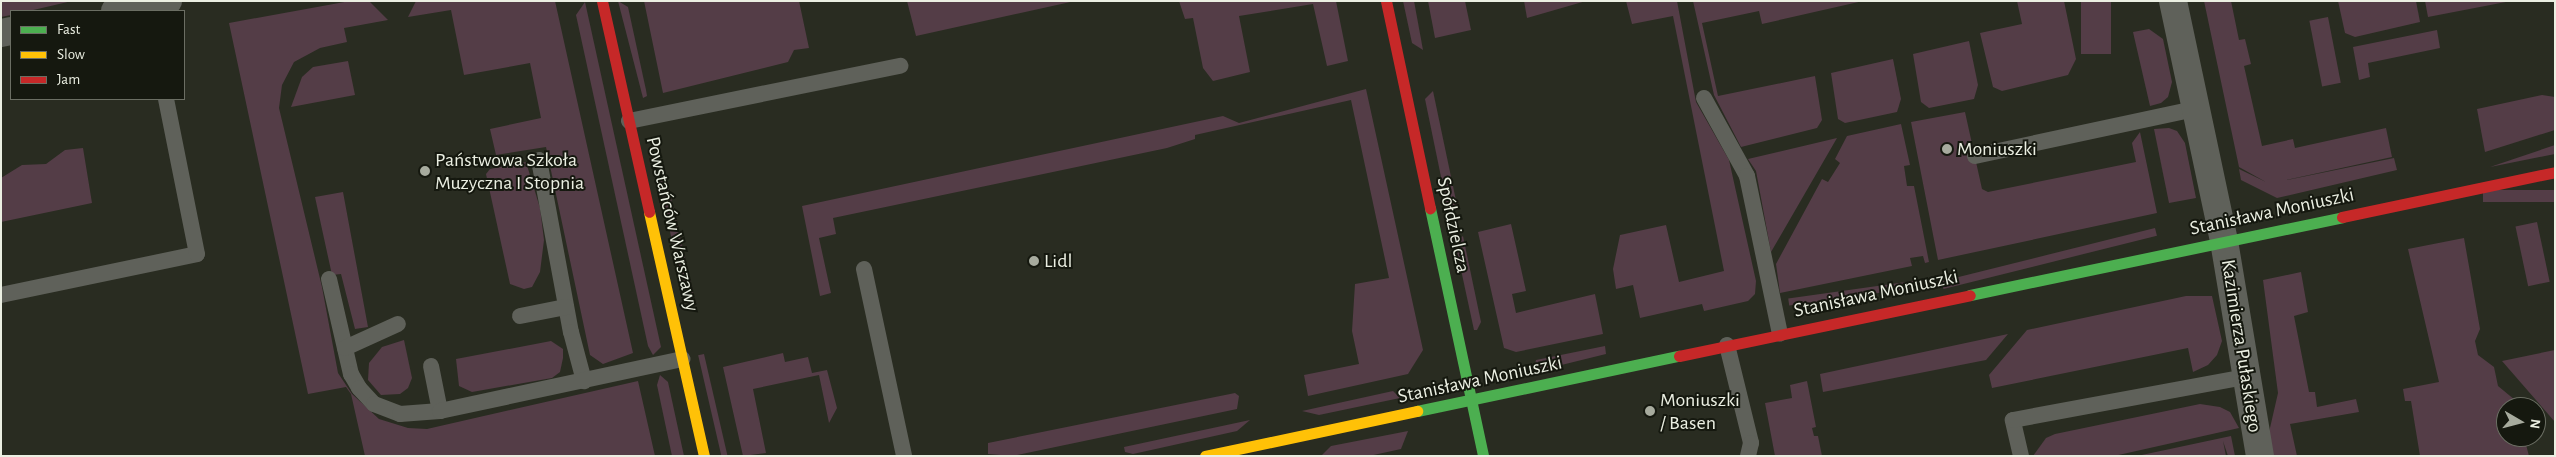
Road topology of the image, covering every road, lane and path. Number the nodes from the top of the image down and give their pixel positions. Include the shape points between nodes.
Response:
1 (168, 1) edge
2 (602, 1) edge
3 (1386, 1) edge
4 (2173, 1) edge
5 (120, 10) edge
6 (900, 66) dead end
7 (1704, 98) dead end
8 (166, 100) edge
9 (2196, 109) junction
10 (629, 122) junction
11 (1975, 156) dead end
12 (539, 160) dead end
13 (2555, 172) edge
14 (2224, 242) junction
15 (864, 270) dead end
16 (328, 279) dead end
17 (1, 295) edge
18 (566, 307) junction
19 (520, 316) dead end
20 (398, 324) dead end
21 (1780, 334) junction
22 (1727, 345) junction
23 (345, 348) junction
24 (682, 359) junction
25 (431, 366) dead end
26 (2245, 376) junction
27 (584, 381) junction
28 (1472, 401) junction
29 (440, 411) junction
30 (1286, 440) junction
31 (704, 456) edge
32 (904, 456) edge
33 (1205, 456) edge
34 (1290, 456) edge
35 (1483, 456) edge
36 (1748, 456) edge
37 (2021, 456) edge
38 (2260, 456) edge

1 - 5 street
2 - 10 street, Powstańców Warszawy
3 - 28 street, Spółdzielcza
4 - 9 street, Kazimierza Pułaskiego
6 - 10 lane
7 - 21 lane via 1747,176
8 - 17 lane via 197,254
9 - 11 lane
9 - 14 street, Kazimierza Pułaskiego
10 - 24 street, Powstańców Warszawy
12 - 18 lane
13 - 14 street, Stanisława Moniuszki
14 - 21 street, Stanisława Moniuszki
14 - 26 street, Kazimierza Pułaskiego
15 - 32 lane
16 - 23 lane
18 - 19 lane
18 - 27 lane
20 - 23 lane
21 - 22 street, Stanisława Moniuszki
22 - 28 street, Stanisława Moniuszki
22 - 36 lane via 1751,443
23 - 29 lane via 351,374 374,404 400,414
24 - 27 lane
24 - 31 street, Powstańców Warszawy
25 - 29 lane
26 - 37 lane via 2013,420
26 - 38 street, Kazimierza Pułaskiego
27 - 29 lane
28 - 30 street, Stanisława Moniuszki
28 - 35 street, Spółdzielcza
30 - 33 street, Stanisława Moniuszki
30 - 34 lane

